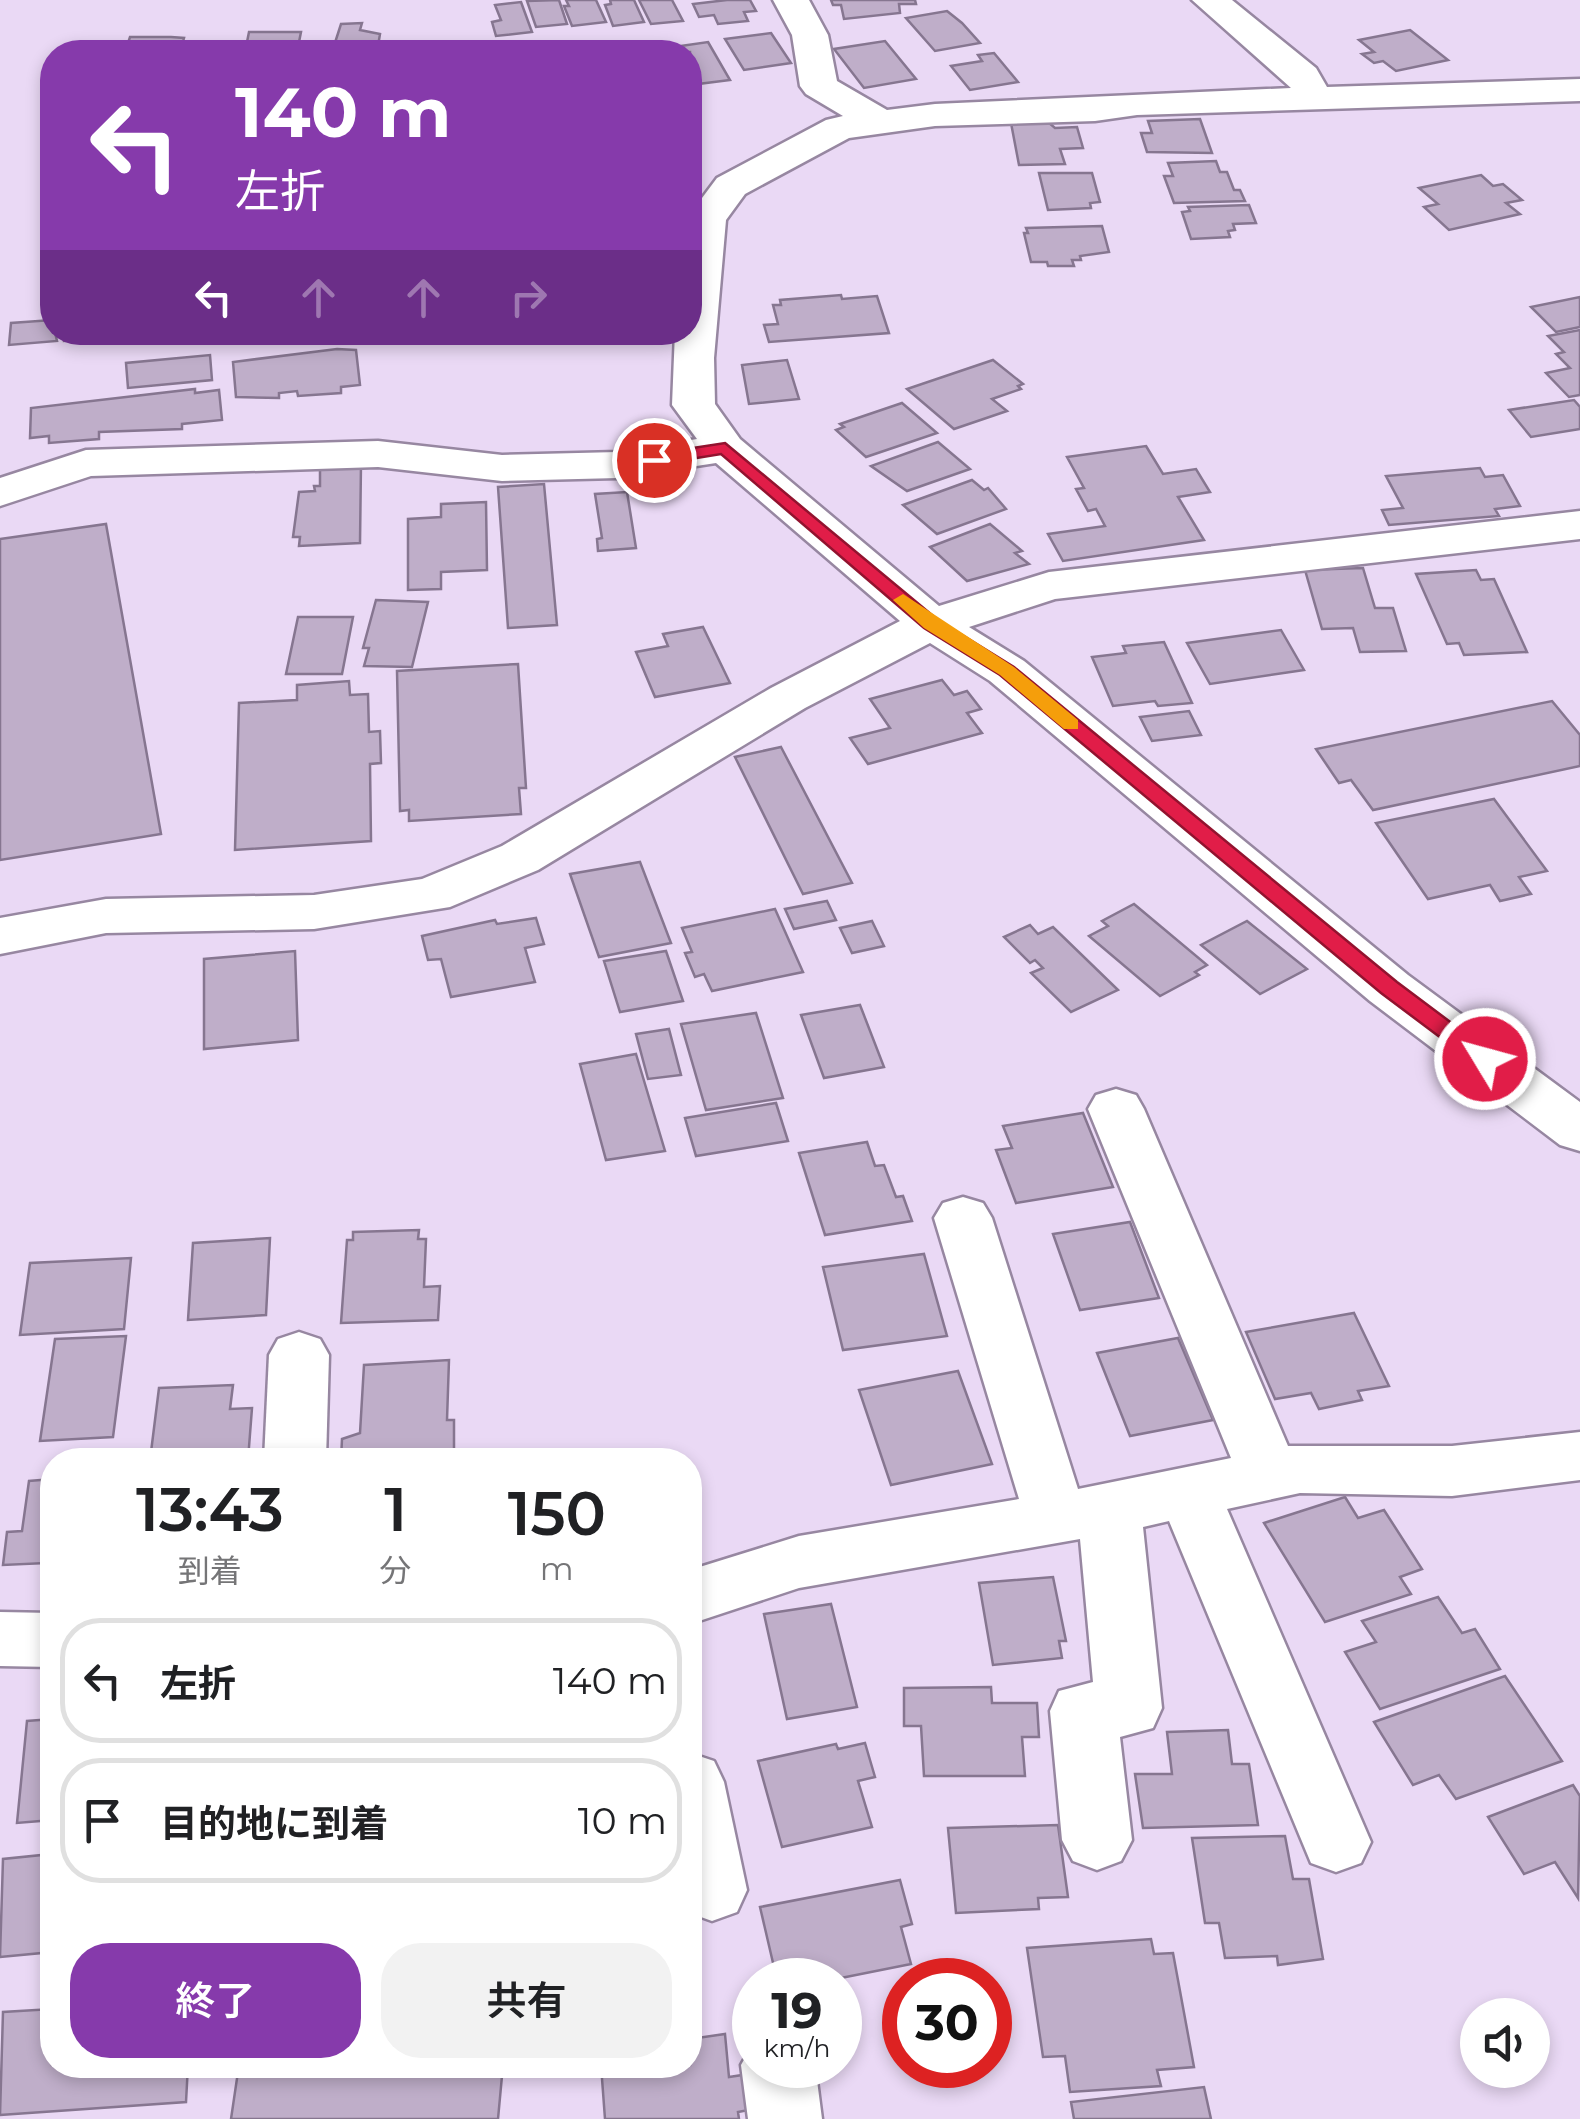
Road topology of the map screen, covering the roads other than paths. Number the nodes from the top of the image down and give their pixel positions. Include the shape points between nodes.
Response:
1 (790, 0) edge
2 (1210, 0) edge
3 (1580, 90) edge
4 (1315, 99) junction
5 (877, 120) junction
6 (702, 262) edge
7 (694, 345) edge
8 (725, 448) junction
9 (0, 493) edge
10 (1580, 525) edge
11 (931, 624) junction
12 (0, 936) edge
13 (1116, 1108) dead end
14 (1580, 1130) edge
15 (963, 1218) dead end
16 (299, 1355) dead end
17 (295, 1448) edge
18 (1580, 1456) edge
19 (1269, 1474) junction
20 (1188, 1492) junction
21 (1083, 1513) junction
22 (702, 1593) edge
23 (0, 1639) edge
24 (40, 1640) edge
25 (1097, 1840) dead end
26 (702, 1841) edge
27 (1336, 1842) dead end
28 (712, 1890) dead end
29 (781, 2088) edge
30 (785, 2119) edge

1 - 5 street via 810,35 819,86
2 - 4 street via 1303,76
3 - 4 street
4 - 5 street
5 - 6 street via 839,128 731,186 706,220
7 - 8 street via 694,405
8 - 9 street via 598,466 502,468 378,454 86,463
8 - 11 street
10 - 11 street via 1049,586
11 - 12 street via 788,698 520,858 432,895 314,912 106,916
11 - 14 street via 1007,671 1389,988
13 - 19 street
15 - 21 street
16 - 17 street
18 - 19 street via 1452,1471 1300,1468
19 - 20 street
20 - 21 street
20 - 27 street
21 - 22 street via 799,1562
21 - 25 street via 1129,1708 1083,1712
23 - 24 street
26 - 28 street
29 - 30 street

